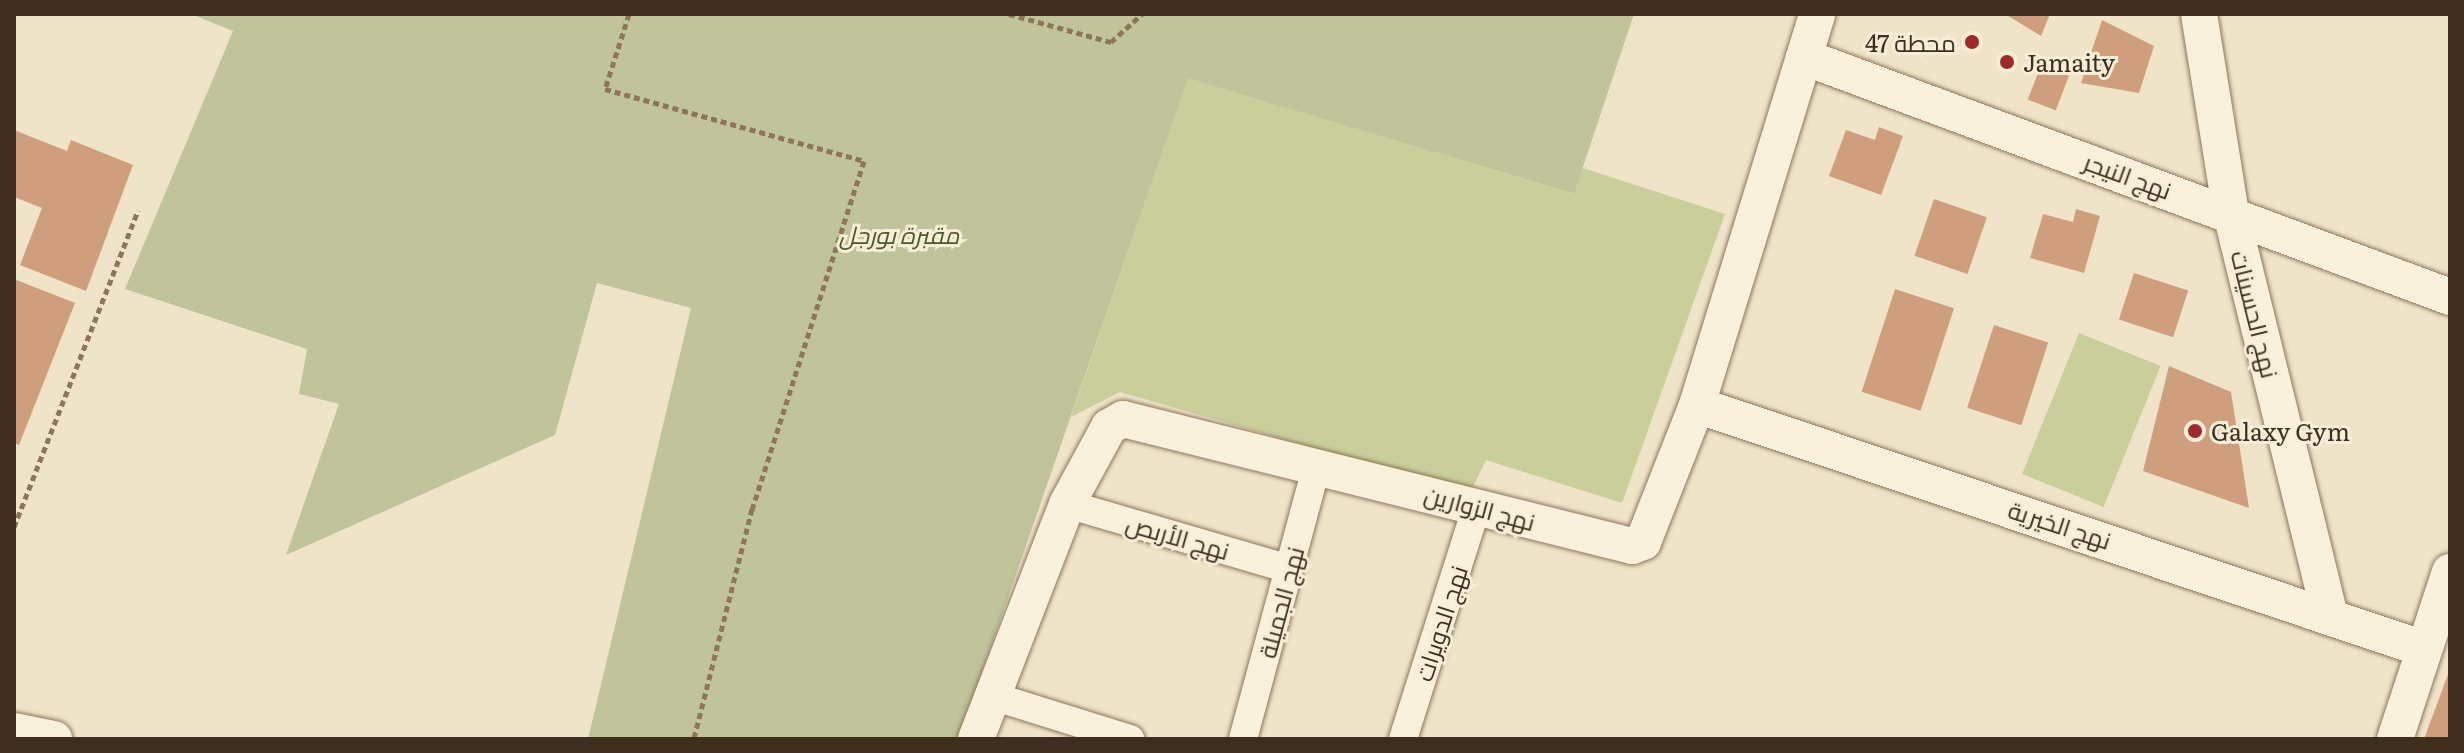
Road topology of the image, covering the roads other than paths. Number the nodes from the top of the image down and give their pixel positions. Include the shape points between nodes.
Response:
1 (1817, 14) edge
2 (2199, 14) edge
3 (1804, 57) junction
4 (2231, 213) junction
5 (2450, 297) edge
6 (1697, 405) junction
7 (1317, 465) junction
8 (1067, 504) junction
9 (1477, 506) junction
10 (1289, 569) junction
11 (2448, 586) edge
12 (2329, 612) junction
13 (2421, 648) junction
14 (989, 695) junction
15 (14, 731) edge
16 (54, 739) edge
17 (976, 739) edge
18 (1130, 739) edge
19 (1243, 739) edge
20 (1403, 739) edge
21 (2395, 739) edge

1 - 3 street, نهج الزوارين
2 - 4 street, نهج الحسينات
3 - 4 street, نهج النيجر
3 - 6 street, نهج الزوارين
4 - 5 street, نهج النيجر
4 - 12 street, نهج الحسينات
6 - 9 street, نهج الزوارين via 1643,542 1632,546
6 - 12 street, نهج الخيرية
7 - 8 street, نهج الزوارين via 1123,419 1109,427
7 - 9 street, نهج الزوارين
7 - 10 street, نهج الجميلة
8 - 10 street, نهج الأربص
8 - 14 street, نهج الزوارين
9 - 20 street, نهج الدويرات
10 - 19 street, نهج الجميلة
11 - 13 street
12 - 13 street, نهج الخيرية
13 - 21 street
14 - 17 street, نهج الزوارين
14 - 18 street
15 - 16 street

